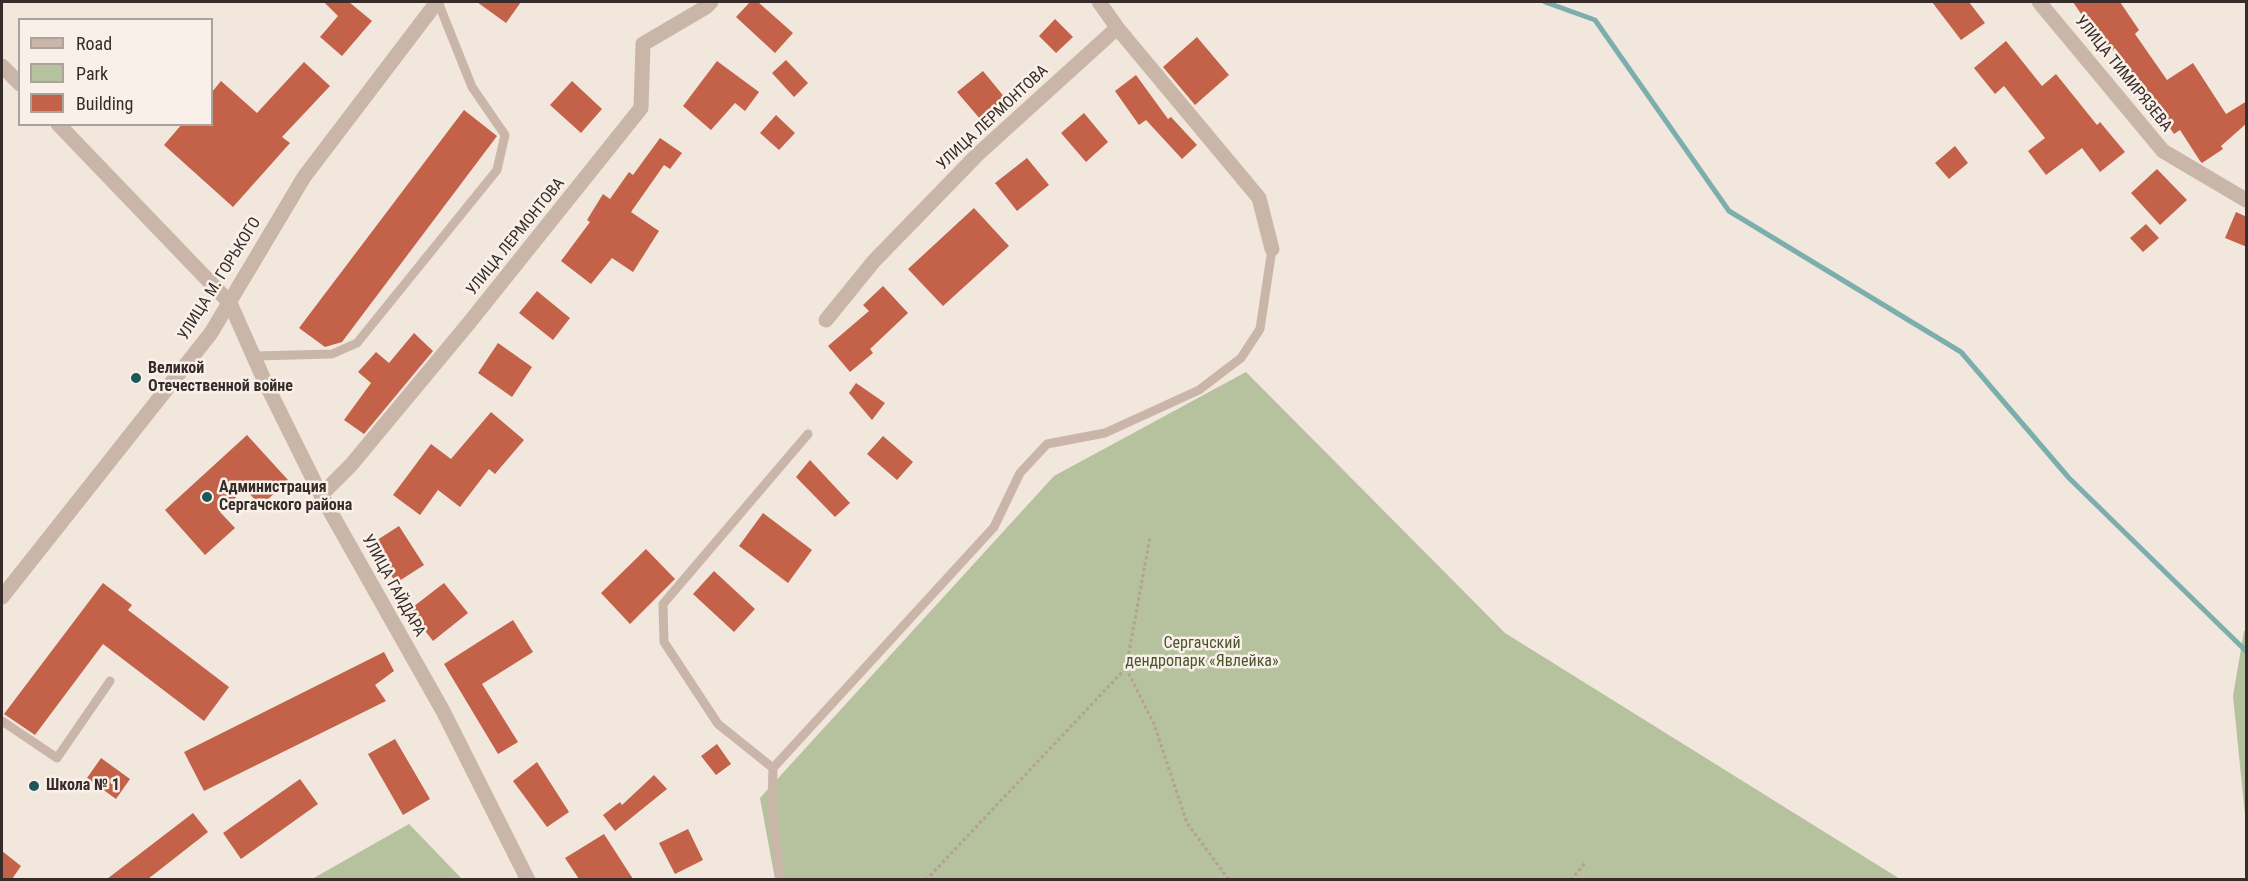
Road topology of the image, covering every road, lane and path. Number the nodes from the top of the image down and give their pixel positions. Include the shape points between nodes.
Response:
1 (437, 2) edge
2 (711, 2) edge
3 (1099, 2) edge
4 (2039, 2) edge
5 (1117, 28) junction
6 (2, 66) edge
7 (18, 82) edge
8 (60, 126) edge
9 (2247, 200) edge
10 (1272, 249) joint
11 (230, 303) junction
12 (826, 320) dead end
13 (256, 356) junction
14 (808, 434) dead end
15 (321, 495) junction
16 (1150, 537) dead end
17 (2, 597) edge
18 (1126, 668) junction
19 (110, 681) dead end
20 (2, 721) edge
21 (773, 768) junction
22 (1585, 863) dead end
23 (528, 879) edge
24 (780, 879) edge
25 (926, 879) edge
26 (1229, 879) edge
27 (1571, 879) edge

1 - 11 street, УЛИЦА М. ГОРЬКОГО via 304,177
1 - 13 lane via 472,87 505,135 497,170 357,343 333,354
2 - 15 street, УЛИЦА ЛЕРМОНТОВА via 643,44 641,108 469,323 351,465
3 - 5 street
4 - 9 street, УЛИЦА ТИМИРЯЗЕВА via 2163,151
5 - 10 street via 1259,198
5 - 12 street, УЛИЦА ЛЕРМОНТОВА via 978,154 874,261
6 - 7 street
8 - 11 street, УЛИЦА ГАЙДАРА
10 - 21 lane via 1260,329 1241,358 1199,390 1105,433 1047,444 1020,473 994,527
11 - 13 street, УЛИЦА ГАЙДАРА
11 - 17 street, УЛИЦА М. ГОРЬКОГО via 211,333
13 - 15 street, УЛИЦА ГАЙДАРА
14 - 21 lane via 663,603 664,642 718,724
15 - 23 street, УЛИЦА ГАЙДАРА via 443,711
16 - 18 path
18 - 25 path
18 - 26 path via 1154,724 1187,823
19 - 20 lane via 57,758
21 - 24 lane via 772,805
22 - 27 path

